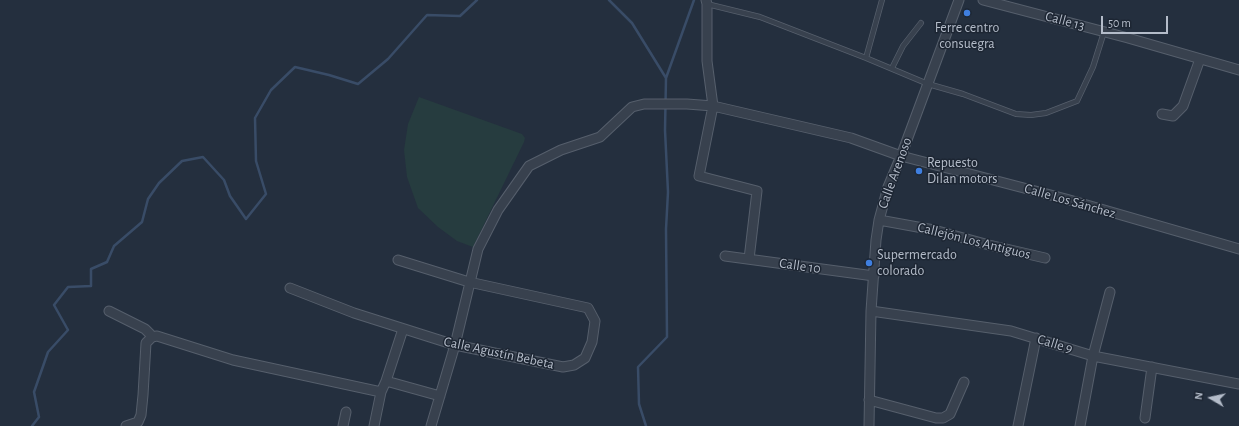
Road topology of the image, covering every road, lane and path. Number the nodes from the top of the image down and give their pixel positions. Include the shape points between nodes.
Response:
1 (882, 0) edge
2 (959, 0) edge
3 (983, 0) edge
4 (706, 2) edge
5 (921, 23) dead end
6 (1104, 32) junction
7 (866, 58) junction
8 (1200, 59) junction
9 (892, 68) junction
10 (1239, 70) edge
11 (928, 84) junction
12 (713, 106) junction
13 (1162, 114) dead end
14 (901, 156) junction
15 (879, 220) junction
16 (1239, 249) edge
17 (725, 256) dead end
18 (1045, 258) dead end
19 (749, 259) junction
20 (398, 260) dead end
21 (874, 276) junction
22 (469, 282) junction
23 (290, 288) dead end
24 (1110, 292) dead end
25 (109, 311) dead end
26 (871, 311) junction
27 (403, 329) junction
28 (152, 338) junction
29 (1036, 338) junction
30 (455, 345) junction
31 (1093, 356) junction
32 (1152, 367) junction
33 (386, 381) junction
34 (964, 382) dead end
35 (1239, 384) edge
36 (381, 392) junction
37 (440, 396) junction
38 (869, 400) junction
39 (346, 412) dead end
40 (1145, 418) dead end
41 (126, 426) edge
42 (343, 426) edge
43 (374, 426) edge
44 (431, 426) edge
45 (869, 426) edge
46 (1018, 426) edge
47 (1080, 426) edge

1 - 7 lane
2 - 11 street, Calle Arenoso
3 - 6 street, Calle 13
4 - 7 lane via 760,17
4 - 12 street via 707,61
5 - 9 lane via 903,46
6 - 8 street, Calle 13
6 - 11 lane via 1077,101 1046,113 1016,114
7 - 9 lane
8 - 10 street, Calle 13
8 - 13 street via 1183,106 1173,116
9 - 11 lane
11 - 14 street, Calle Arenoso
12 - 14 street, Calle Los Sánchez via 851,138
12 - 19 street via 699,176 757,191
12 - 22 street, Calle Los Sánchez via 644,104 632,107 600,137 561,150 529,166 498,210 478,249
14 - 15 street, Calle Arenoso via 888,187
14 - 16 street, Calle Los Sánchez via 1066,199
15 - 18 street, Callejón Los Antiguos via 934,230
15 - 21 street, Calle Arenoso
17 - 19 street, Calle 10
19 - 21 street, Calle 10
20 - 22 street, Calle Agustín Bebeta
21 - 26 street, Calle Arenoso
22 - 30 street
22 - 30 street, Calle Agustín Bebeta via 588,308 595,321 592,342 585,358 563,367
23 - 27 street, Calle Agustín Bebeta
24 - 31 street
25 - 28 street via 144,329
26 - 29 street, Calle 9 via 1011,330
26 - 38 street, Calle Arenoso
27 - 30 street, Calle Agustín Bebeta
27 - 33 street
28 - 36 street via 157,336 233,360
28 - 41 street via 146,344 138,422
29 - 31 street, Calle 9
29 - 46 street
30 - 37 street
31 - 32 street, Calle 9
31 - 47 street
32 - 35 street, Calle 9
32 - 40 street
33 - 36 street
33 - 37 street
34 - 38 street via 950,414 943,418
36 - 43 street
37 - 44 street
38 - 45 street, Calle Arenoso
39 - 42 street

